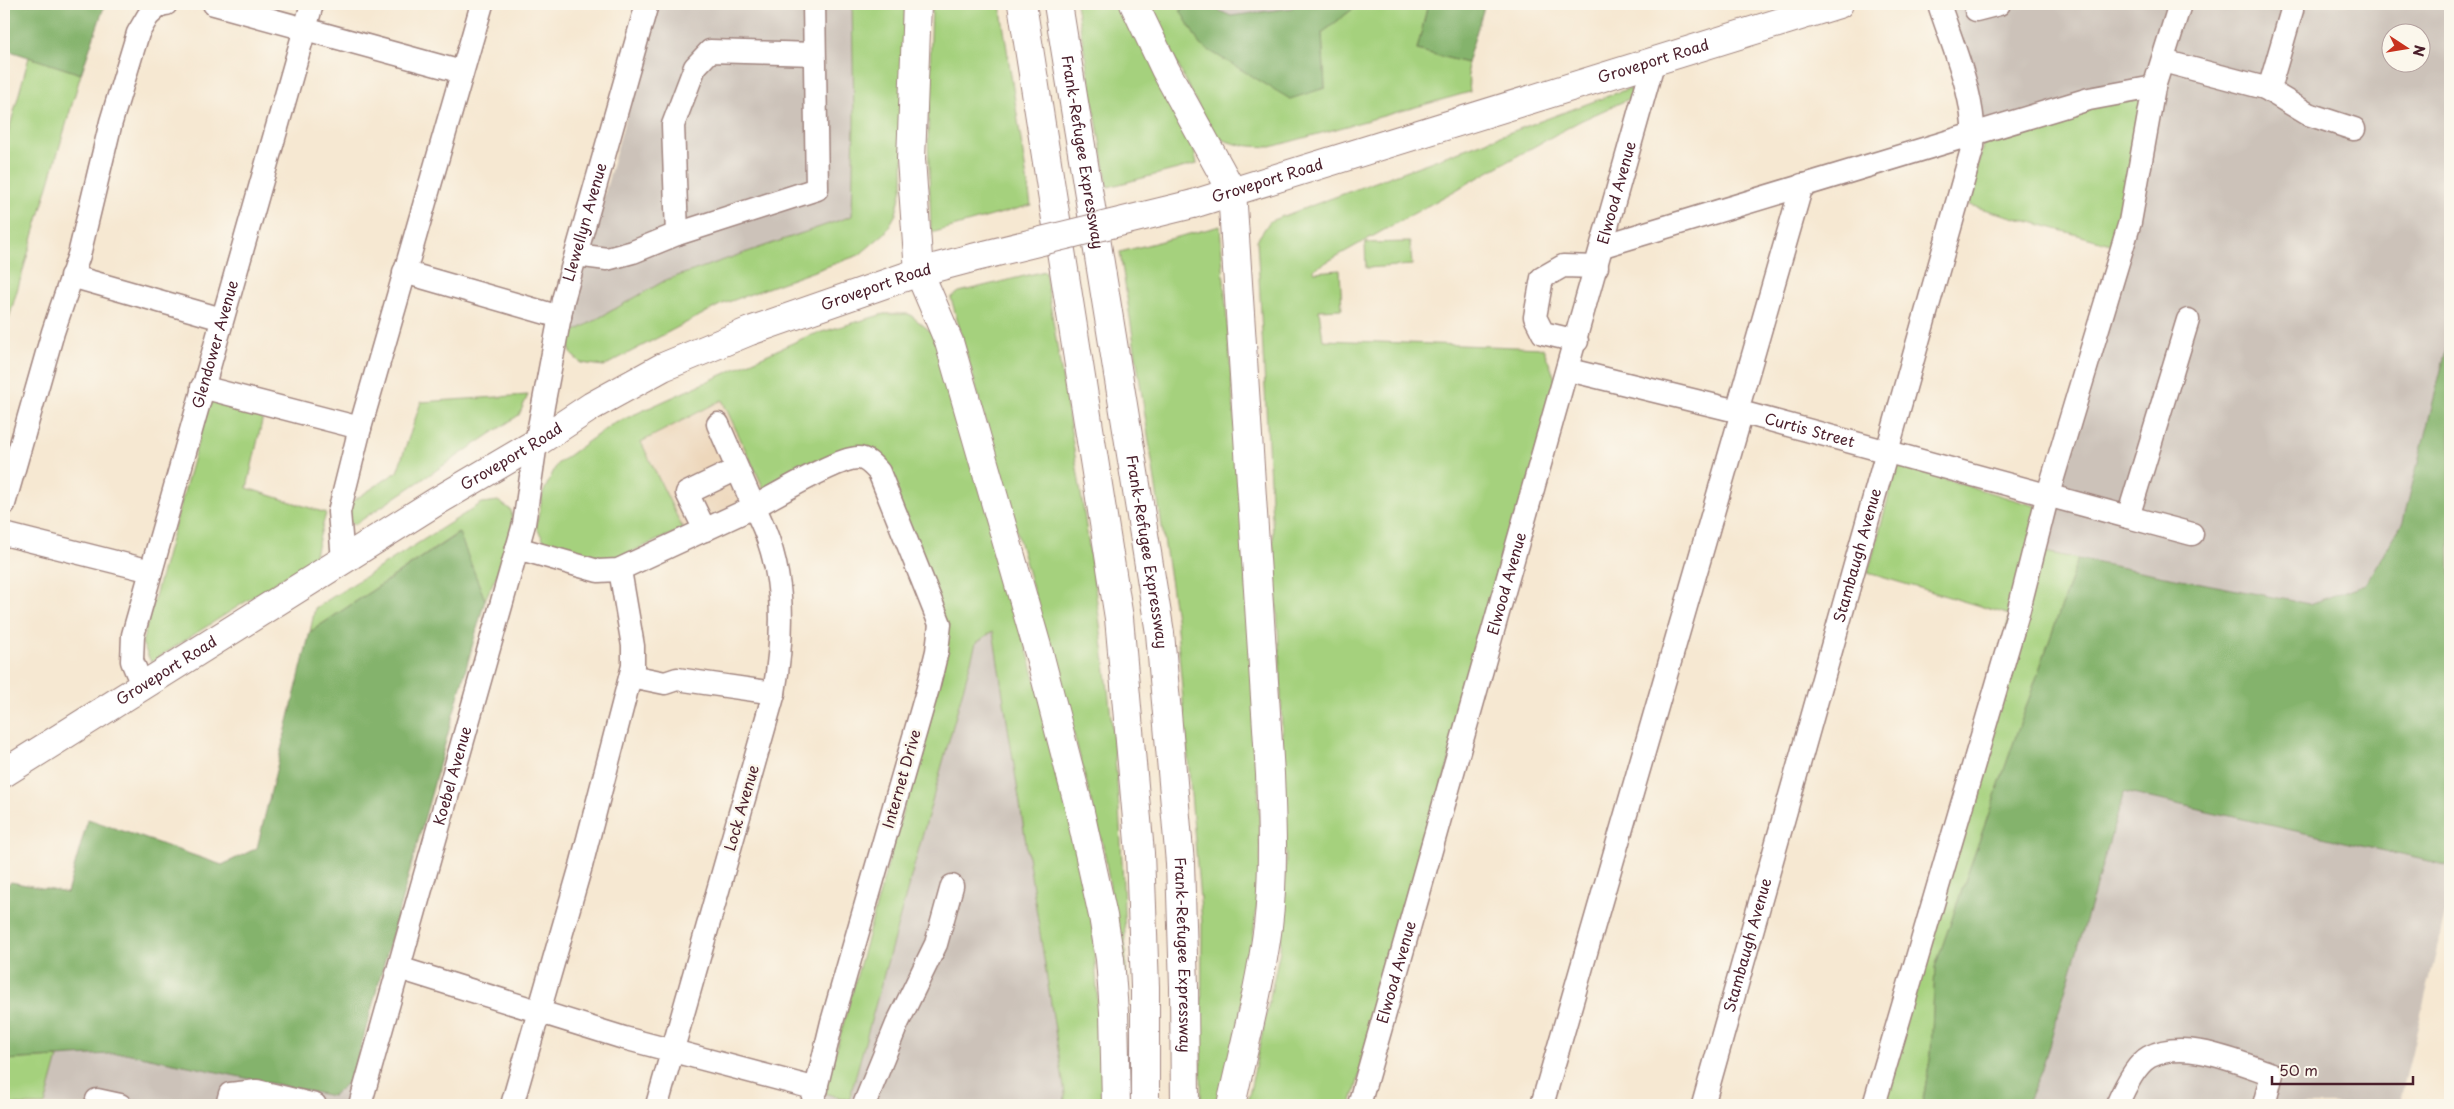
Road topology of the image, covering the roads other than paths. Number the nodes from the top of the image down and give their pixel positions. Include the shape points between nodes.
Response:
1 (166, 4) edge
2 (214, 4) edge
3 (312, 4) edge
4 (482, 4) edge
5 (647, 4) edge
6 (814, 4) edge
7 (917, 4) edge
8 (1022, 4) edge
9 (1058, 4) edge
10 (1134, 4) edge
11 (1838, 4) edge
12 (1939, 4) edge
13 (1999, 4) edge
14 (2180, 4) edge
15 (1976, 10) dead end
16 (2292, 10) dead end
17 (304, 30) junction
18 (814, 54) junction
19 (1654, 60) junction
20 (2163, 61) junction
21 (462, 72) junction
22 (2154, 87) junction
23 (2265, 88) junction
24 (2354, 129) dead end
25 (1974, 132) junction
26 (1802, 185) junction
27 (1232, 191) junction
28 (677, 234) junction
29 (576, 254) junction
30 (1600, 256) junction
31 (404, 272) junction
32 (919, 272) junction
33 (71, 276) junction
34 (560, 316) junction
35 (222, 319) junction
36 (2188, 320) dead end
37 (1577, 341) junction
38 (1569, 370) junction
39 (202, 386) junction
40 (1739, 411) junction
41 (718, 424) dead end
42 (360, 428) junction
43 (536, 443) junction
44 (1888, 451) junction
45 (737, 469) junction
46 (2048, 494) junction
47 (4, 504) edge
48 (754, 507) junction
49 (2128, 517) junction
50 (705, 530) junction
51 (4, 534) edge
52 (2192, 534) dead end
53 (517, 548) junction
54 (343, 560) junction
55 (620, 570) junction
56 (151, 571) junction
57 (631, 676) junction
58 (142, 685) junction
59 (774, 693) junction
60 (4, 773) edge
61 (952, 886) dead end
62 (399, 968) junction
63 (539, 1010) junction
64 (672, 1051) junction
65 (814, 1097) edge
66 (96, 1105) edge
67 (120, 1105) edge
68 (227, 1105) edge
69 (315, 1105) edge
70 (360, 1105) edge
71 (512, 1105) edge
72 (657, 1105) edge
73 (864, 1105) edge
74 (1116, 1105) edge
75 (1145, 1105) edge
76 (1184, 1105) edge
77 (1231, 1105) edge
78 (1359, 1105) edge
79 (1542, 1105) edge
80 (1703, 1105) edge
81 (1874, 1105) edge
82 (2116, 1105) edge
83 (2264, 1105) edge

1 - 33 street via 148,16 138,33
2 - 17 street
3 - 17 street, Glendower Avenue
4 - 21 street
5 - 29 street, Llewellyn Avenue
6 - 18 street
7 - 32 main road via 911,159
8 - 75 main road via 1119,618 1140,853
9 - 76 main road, Frank-Refugee Expressway via 1160,633 1180,862
10 - 27 main road via 1165,69
11 - 19 main road, Groveport Road
12 - 25 street, Stambaugh Avenue via 1968,96
13 - 15 street
14 - 20 street
16 - 23 street via 2271,82
17 - 21 street
17 - 35 street, Glendower Avenue
18 - 28 street via 817,189
18 - 28 street via 710,51 695,67 673,125
19 - 27 main road, Groveport Road
19 - 30 street, Elwood Avenue
20 - 22 street
20 - 23 street
21 - 31 street
22 - 25 street via 2089,99
22 - 46 street via 2130,222
23 - 24 street via 2308,114
25 - 26 street
25 - 44 street, Stambaugh Avenue via 1965,175
26 - 30 street
26 - 40 street
27 - 32 main road, Groveport Road, bridge via 1193,204
27 - 77 main road via 1270,774 1272,886 1261,968
28 - 29 street via 607,259
29 - 34 street, Llewellyn Avenue
30 - 37 street, Elwood Avenue
30 - 37 street via 1563,266 1542,278 1535,316 1543,333
31 - 34 street
31 - 42 street
32 - 43 main road, Groveport Road via 750,331 664,368 592,406
32 - 74 main road via 949,342 1040,657 1078,803 1110,959
33 - 35 street
33 - 47 street
34 - 43 street, Llewellyn Avenue
35 - 39 street, Glendower Avenue
36 - 49 street
37 - 38 street, Elwood Avenue
38 - 40 street, Curtis Street
38 - 78 street, Elwood Avenue
39 - 42 street
39 - 56 street, Glendower Avenue
40 - 44 street, Curtis Street
40 - 79 street
41 - 45 street, Lock Avenue
42 - 54 street via 338,512
43 - 53 street, Koebel Avenue via 524,524
43 - 54 main road, Groveport Road
44 - 46 street, Curtis Street
44 - 80 street, Stambaugh Avenue
45 - 48 street, Lock Avenue
45 - 50 street via 687,493
46 - 49 street, Curtis Street
46 - 81 street via 2018,613
48 - 50 street
48 - 59 street, Lock Avenue via 768,534 780,594 782,628
48 - 65 street, Internet Drive via 841,462 858,458 868,461 880,472 940,624 928,688 832,1022
49 - 52 street, Curtis Street
50 - 55 street
51 - 56 street
53 - 55 street via 598,571
53 - 62 street, Koebel Avenue
54 - 58 main road, Groveport Road
55 - 57 street via 633,646
56 - 58 street, Glendower Avenue via 132,648 132,661
57 - 59 street via 665,683 677,678
57 - 63 street
58 - 60 main road, Groveport Road
59 - 64 street, Lock Avenue
61 - 73 street via 936,944 897,1024
62 - 63 street
62 - 70 street, Koebel Avenue
63 - 64 street
63 - 71 street
64 - 65 street
64 - 72 street, Lock Avenue
66 - 67 street via 97,1100
68 - 69 street via 230,1094 257,1091
82 - 83 street via 2127,1083 2148,1058 2178,1048 2223,1057 2272,1074

